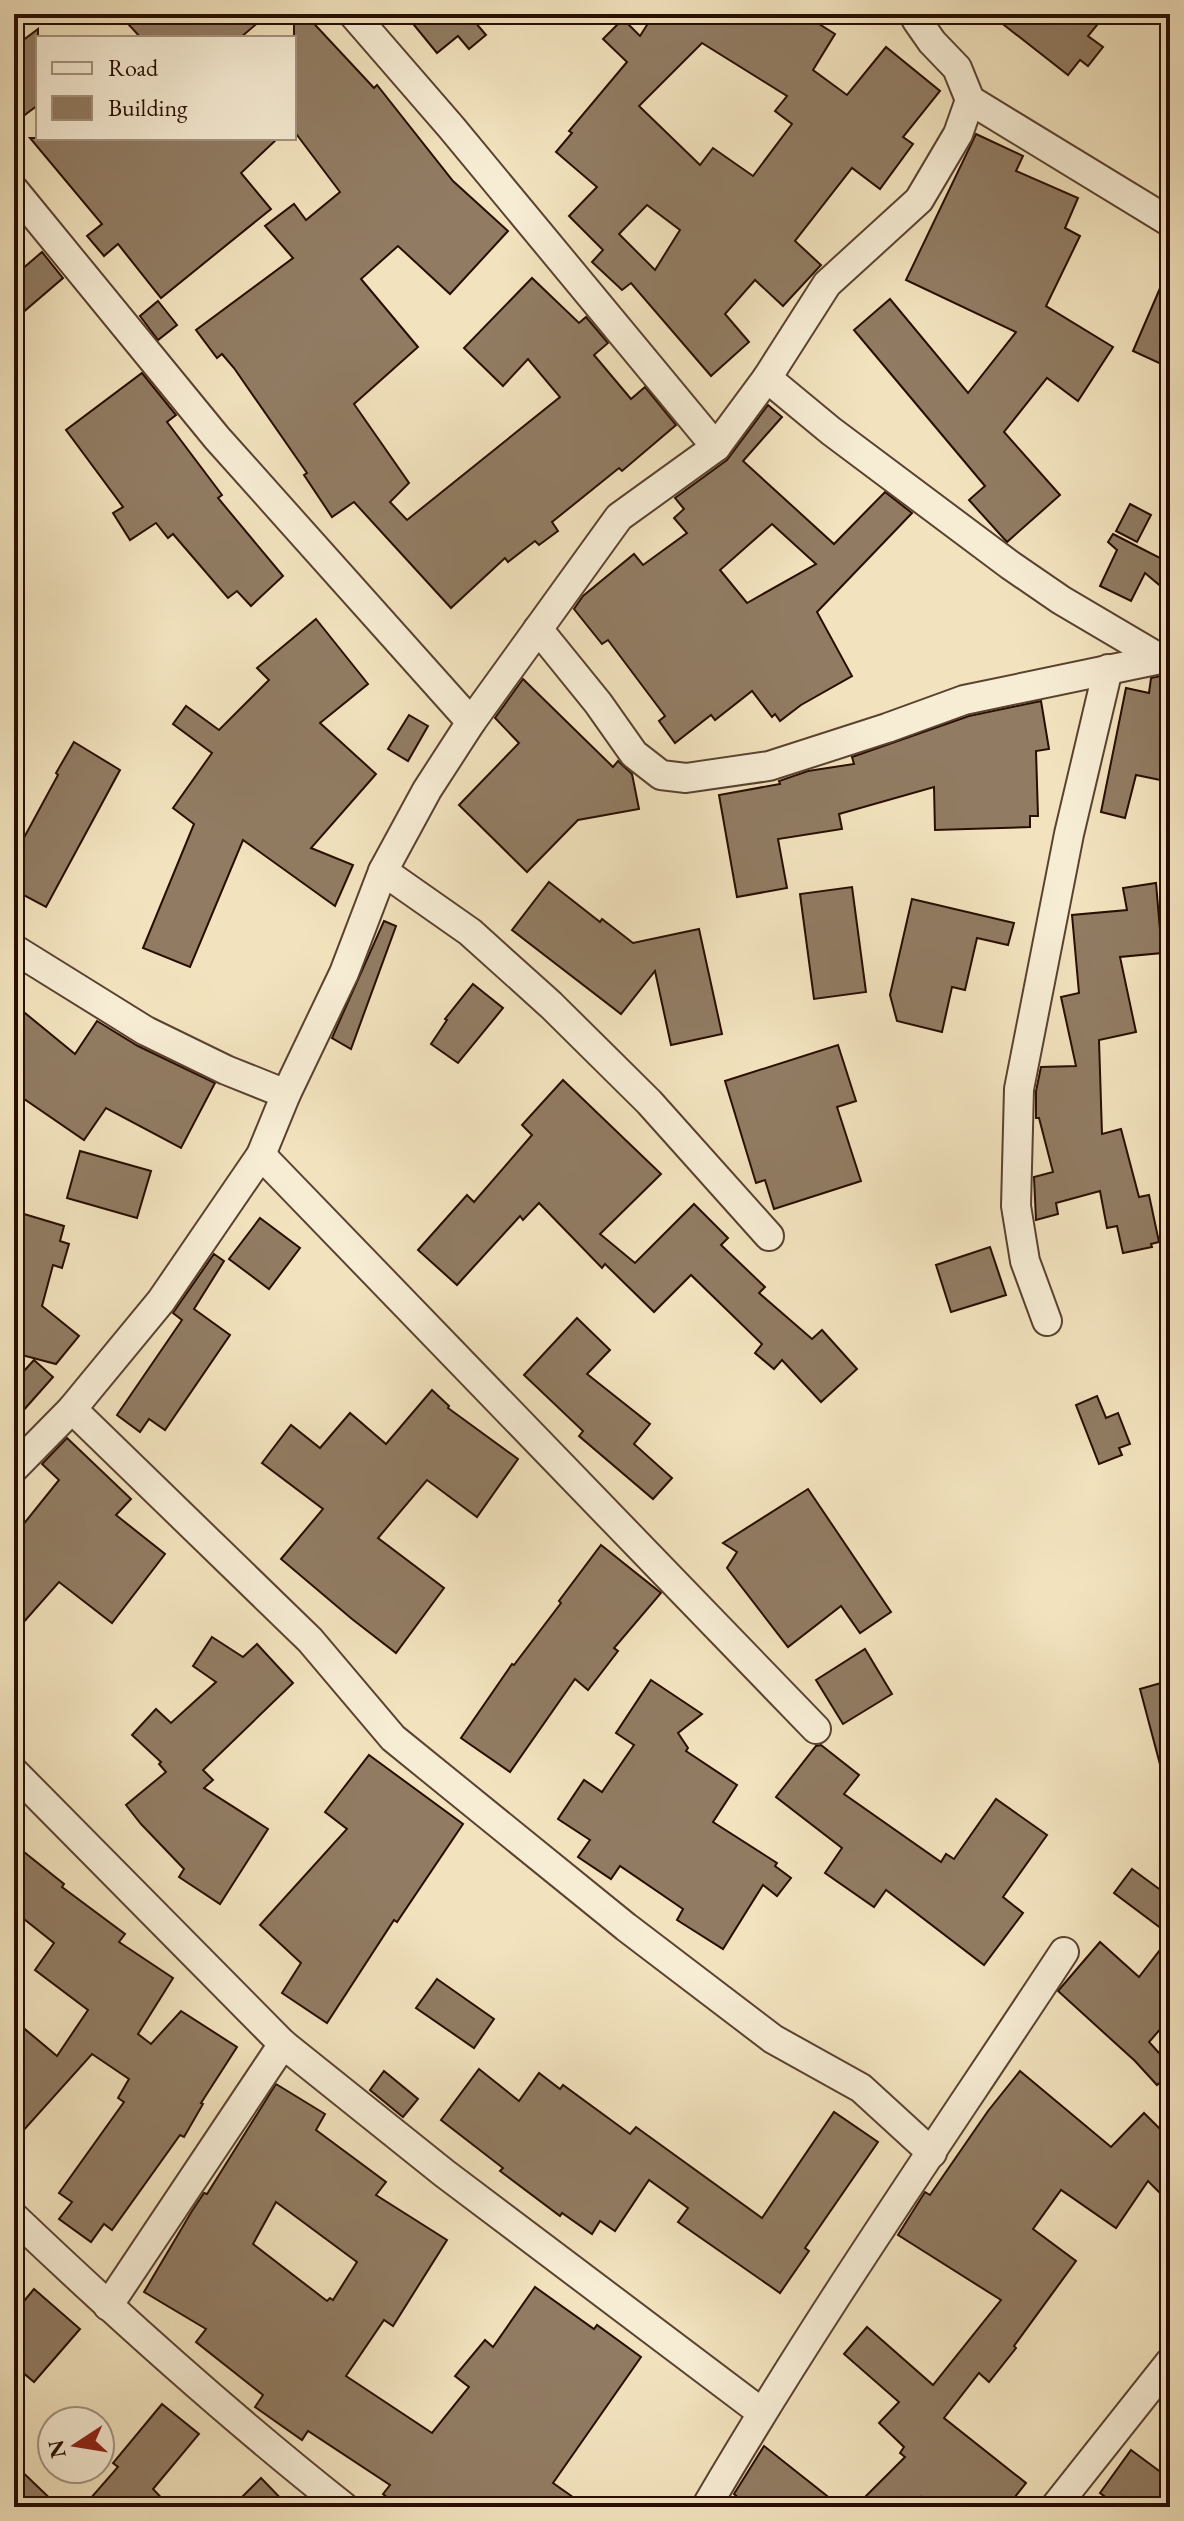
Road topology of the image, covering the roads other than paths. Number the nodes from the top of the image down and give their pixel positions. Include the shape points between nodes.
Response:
1 (353, 14) edge
2 (912, 16) edge
3 (970, 100) junction
4 (14, 190) edge
5 (1170, 222) edge
6 (767, 378) junction
7 (716, 447) junction
8 (538, 629) junction
9 (1166, 658) edge
10 (1108, 669) junction
11 (471, 722) junction
12 (383, 871) junction
13 (14, 949) edge
14 (286, 1094) junction
15 (261, 1155) junction
16 (769, 1236) dead end
17 (1047, 1321) dead end
18 (72, 1409) junction
19 (14, 1468) edge
20 (816, 1729) dead end
21 (14, 1772) edge
22 (1064, 1952) dead end
23 (283, 2044) junction
24 (932, 2153) junction
25 (14, 2217) edge
26 (108, 2306) junction
27 (1170, 2362) edge
28 (761, 2412) junction
29 (344, 2507) edge
30 (706, 2507) edge
31 (1055, 2507) edge

1 - 7 street
2 - 3 street via 957,68
3 - 5 street
3 - 6 street via 958,134 919,200 827,284
4 - 11 street via 217,438
6 - 7 street
6 - 9 street via 1010,565
7 - 8 street via 619,517
8 - 10 street via 634,754 661,775 686,778 769,766 964,700
8 - 11 street
9 - 10 street
10 - 17 street via 1019,1089 1016,1206 1025,1261
11 - 12 street
12 - 14 street via 344,973
12 - 16 street via 470,932 551,1005 649,1102
13 - 14 street via 146,1031
14 - 15 street
15 - 18 street via 161,1301
15 - 20 street
18 - 19 street
18 - 24 street via 310,1640 393,1738 773,2039 861,2088
21 - 23 street
22 - 24 street
23 - 26 street
23 - 28 street via 444,2173
24 - 28 street
25 - 26 street
26 - 29 street
27 - 31 street
28 - 30 street

